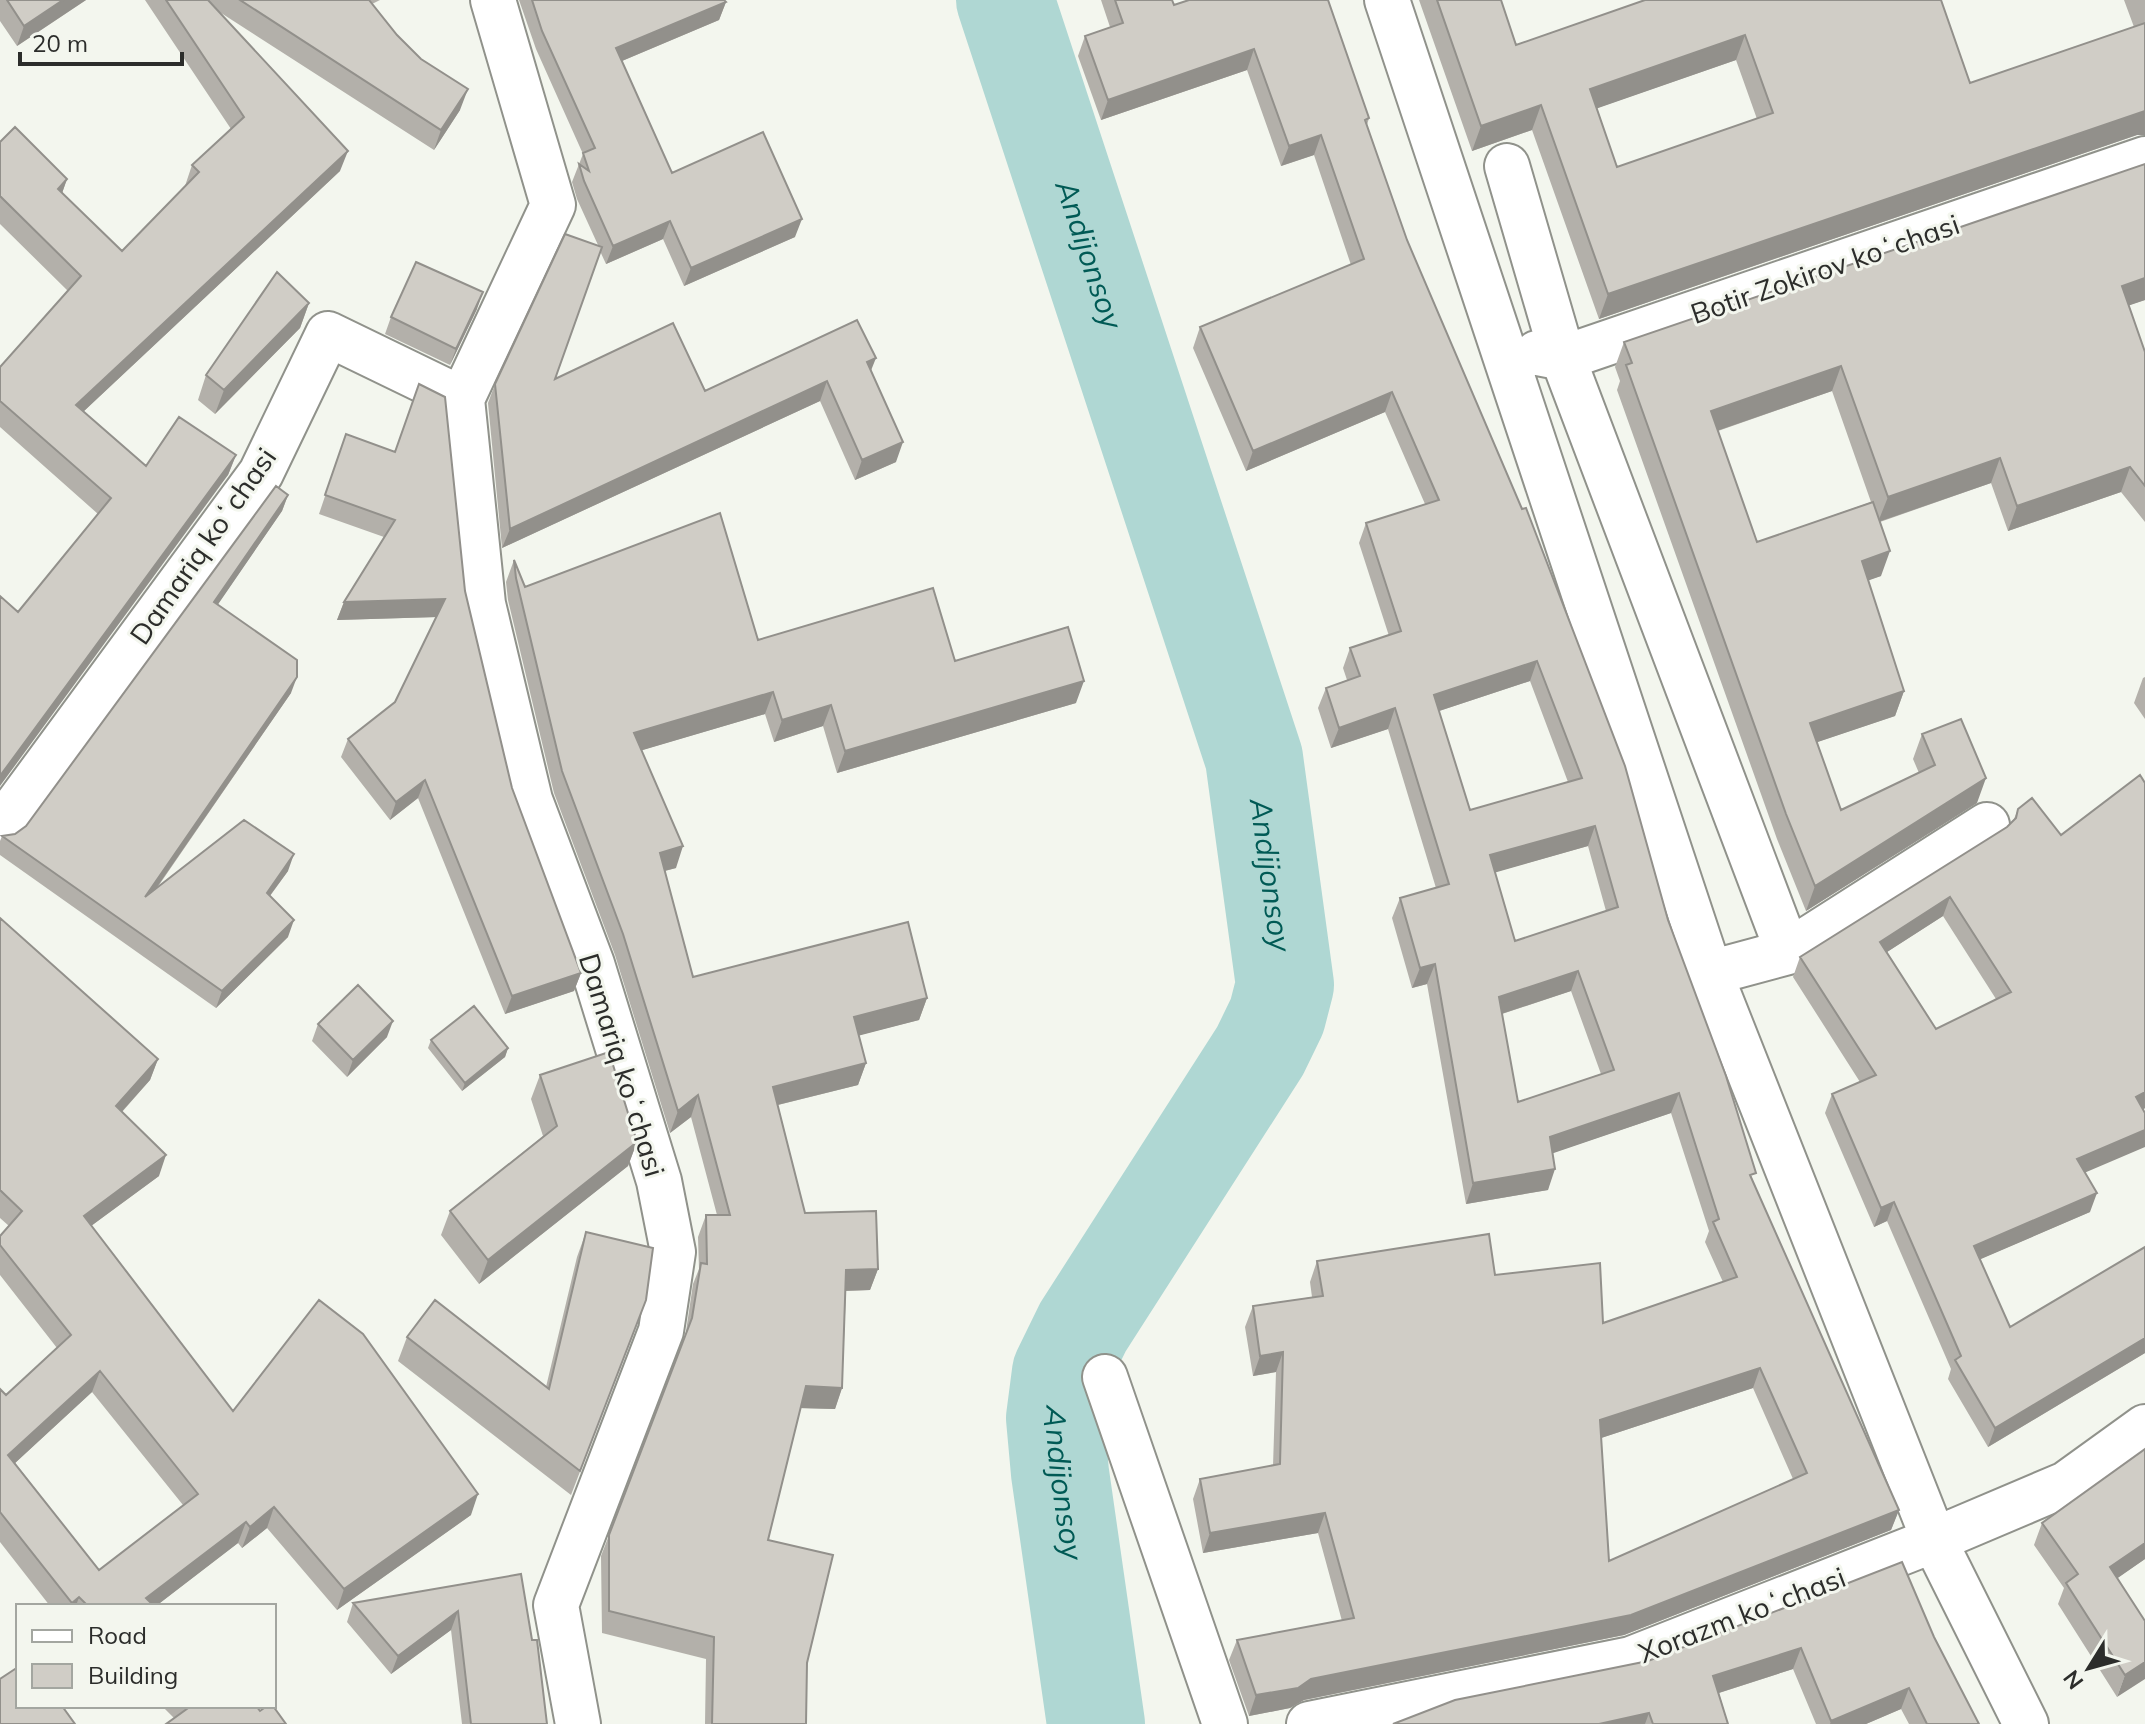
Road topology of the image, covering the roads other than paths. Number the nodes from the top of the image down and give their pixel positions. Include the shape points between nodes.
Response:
1 (493, 0) edge
2 (1387, 0) edge
3 (2145, 159) edge
4 (1507, 166) dead end
5 (1503, 345) junction
6 (1563, 358) junction
7 (462, 399) junction
8 (1987, 825) dead end
9 (0, 828) edge
10 (1788, 952) junction
11 (1710, 973) junction
12 (1105, 1377) dead end
13 (2145, 1427) edge
14 (1934, 1540) junction
15 (578, 1724) edge
16 (1225, 1724) edge
17 (1309, 1724) edge
18 (2026, 1724) edge

1 - 7 street via 553,205
2 - 5 street
3 - 6 street, Botir Zokirov koʻchasi
4 - 6 street
5 - 6 street
5 - 11 street
6 - 10 street
7 - 9 street, Damariq koʻchasi via 328,334 261,473
7 - 15 street, Damariq koʻchasi via 483,604 530,800 592,964 659,1181 673,1252 661,1331 556,1605
8 - 10 street
10 - 11 street
11 - 14 street
12 - 16 street
13 - 14 street, Xorazm koʻchasi via 2066,1484
14 - 17 street, Xorazm koʻchasi via 1631,1659
14 - 18 street

